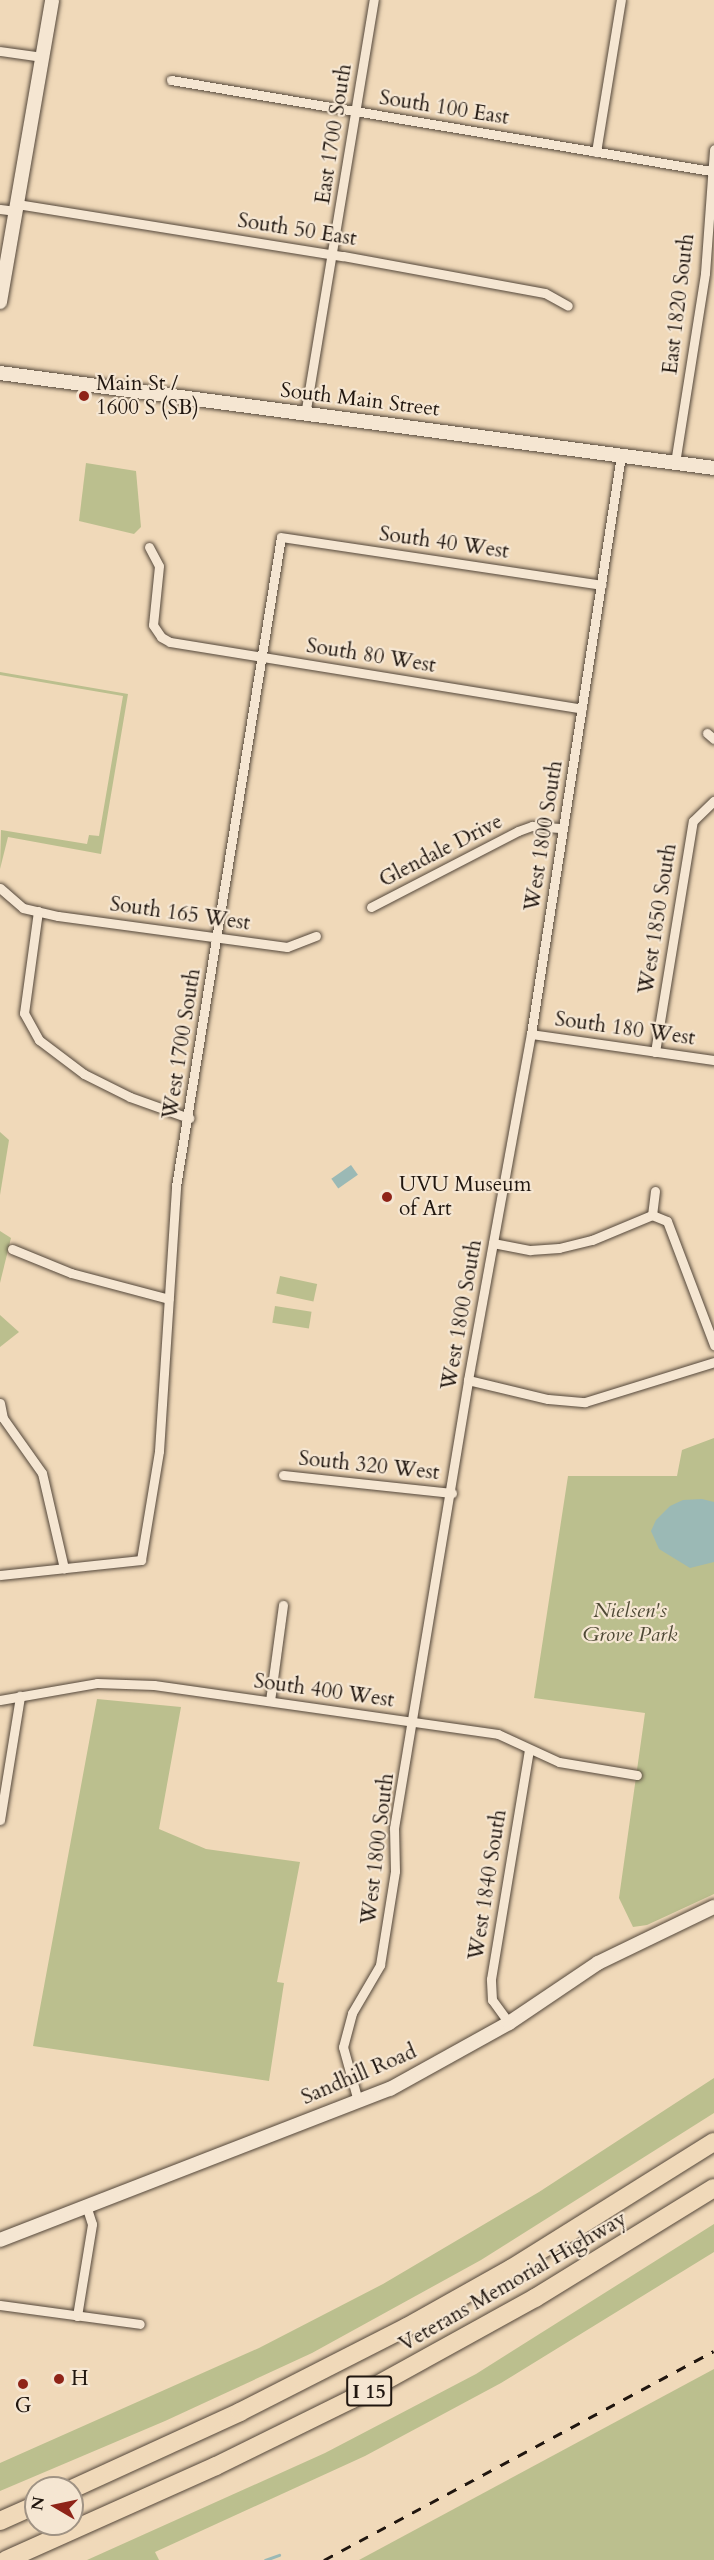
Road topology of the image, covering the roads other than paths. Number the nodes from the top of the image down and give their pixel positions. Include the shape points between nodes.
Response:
1 (52, 0) edge
2 (374, 0) edge
3 (621, 0) edge
4 (0, 51) edge
5 (42, 57) junction
6 (171, 80) dead end
7 (356, 112) junction
8 (714, 149) edge
9 (596, 152) junction
10 (711, 171) junction
11 (0, 208) edge
12 (17, 208) junction
13 (333, 254) junction
14 (0, 302) edge
15 (568, 306) dead end
16 (0, 373) edge
17 (305, 415) junction
18 (621, 455) junction
19 (675, 463) junction
20 (714, 468) edge
21 (281, 537) joint
22 (149, 547) dead end
23 (601, 585) junction
24 (261, 656) junction
25 (582, 709) junction
26 (714, 801) edge
27 (563, 828) junction
28 (0, 888) edge
29 (371, 907) dead end
30 (38, 911) junction
31 (216, 936) junction
32 (316, 936) dead end
33 (531, 1034) junction
34 (655, 1052) junction
35 (714, 1060) edge
36 (189, 1118) junction
37 (655, 1191) dead end
38 (652, 1215) junction
39 (493, 1243) junction
40 (12, 1249) dead end
41 (169, 1299) junction
42 (714, 1345) edge
43 (714, 1362) edge
44 (468, 1380) junction
45 (0, 1403) edge
46 (283, 1475) dead end
47 (452, 1493) junction
48 (64, 1568) junction
49 (0, 1575) edge
50 (284, 1605) dead end
51 (20, 1696) junction
52 (0, 1700) edge
53 (270, 1701) junction
54 (414, 1722) junction
55 (529, 1749) junction
56 (637, 1775) dead end
57 (0, 1820) edge
58 (714, 1907) edge
59 (509, 2023) junction
60 (358, 2101) junction
61 (714, 2142) edge
62 (714, 2188) edge
63 (86, 2205) junction
64 (0, 2240) edge
65 (0, 2305) edge
66 (77, 2316) junction
67 (140, 2324) dead end
68 (84, 2484) edge
69 (24, 2510) edge
70 (0, 2521) edge
71 (6, 2560) edge

1 - 5 street
2 - 7 street, East 1700 South
3 - 9 street
4 - 5 street
5 - 12 street
6 - 7 street, South 100 East
7 - 9 street, South 100 East
7 - 13 street, East 1700 South
8 - 10 street, East 1820 South
9 - 10 street, South 100 East
10 - 19 street, East 1820 South via 705,273
11 - 12 street, South 50 East
12 - 13 street, South 50 East
12 - 14 street
13 - 15 street, South 50 East via 545,293
13 - 17 street, East 1700 South
16 - 17 street, South Main Street
17 - 18 street, South Main Street
18 - 19 street, South Main Street
18 - 23 street, West 1800 South
19 - 20 street, South Main Street
21 - 23 street, South 40 West
21 - 24 street, West 1700 South
22 - 24 street, South 80 West via 159,566 152,619 157,633 170,642
23 - 25 street, West 1800 South
24 - 25 street, South 80 West
24 - 31 street, West 1700 South
25 - 27 street, West 1800 South
26 - 34 street, West 1850 South via 693,821
27 - 29 street, Glendale Drive via 532,826 518,831
27 - 33 street, West 1800 South
28 - 30 street, South 165 West via 23,908
30 - 31 street, South 165 West
30 - 36 street via 24,1013 39,1040 93,1078 130,1097
31 - 32 street, South 165 West via 287,947
31 - 36 street, West 1700 South
33 - 34 street, South 180 West
33 - 39 street, West 1800 South
34 - 35 street, South 180 West
36 - 41 street, West 1700 South via 176,1186
37 - 38 street
38 - 39 street via 592,1240 559,1248 530,1250
38 - 42 street via 667,1221
39 - 44 street, West 1800 South
40 - 41 street via 71,1273
41 - 48 street, West 1700 South via 159,1451 141,1560
43 - 44 street via 585,1402 548,1399
44 - 47 street, West 1800 South
45 - 48 street via 3,1418 42,1473
46 - 47 street, South 320 West
47 - 54 street, West 1800 South
48 - 49 street
50 - 53 street
51 - 52 street, South 400 West
51 - 53 street, South 400 West via 97,1683 154,1685
51 - 57 street
53 - 54 street, South 400 West
54 - 55 street, South 400 West via 498,1734
54 - 60 street, West 1800 South via 394,1828 395,1871 380,1965 352,2013 343,2047
55 - 56 street, South 400 West via 559,1761
55 - 59 street, West 1840 South via 491,1979 492,2000
58 - 59 street, Sandhill Road via 598,1963
59 - 60 street, Sandhill Road via 417,2075
60 - 63 street, Sandhill Road
61 - 68 highway, Veterans Memorial Highway / I 15 via 512,2268 407,2327 230,2417
62 - 71 highway, Veterans Memorial Highway / I 15 via 535,2298 372,2389 233,2458
63 - 64 street, Sandhill Road
63 - 66 street via 92,2224
65 - 66 street
66 - 67 street
69 - 70 highway

